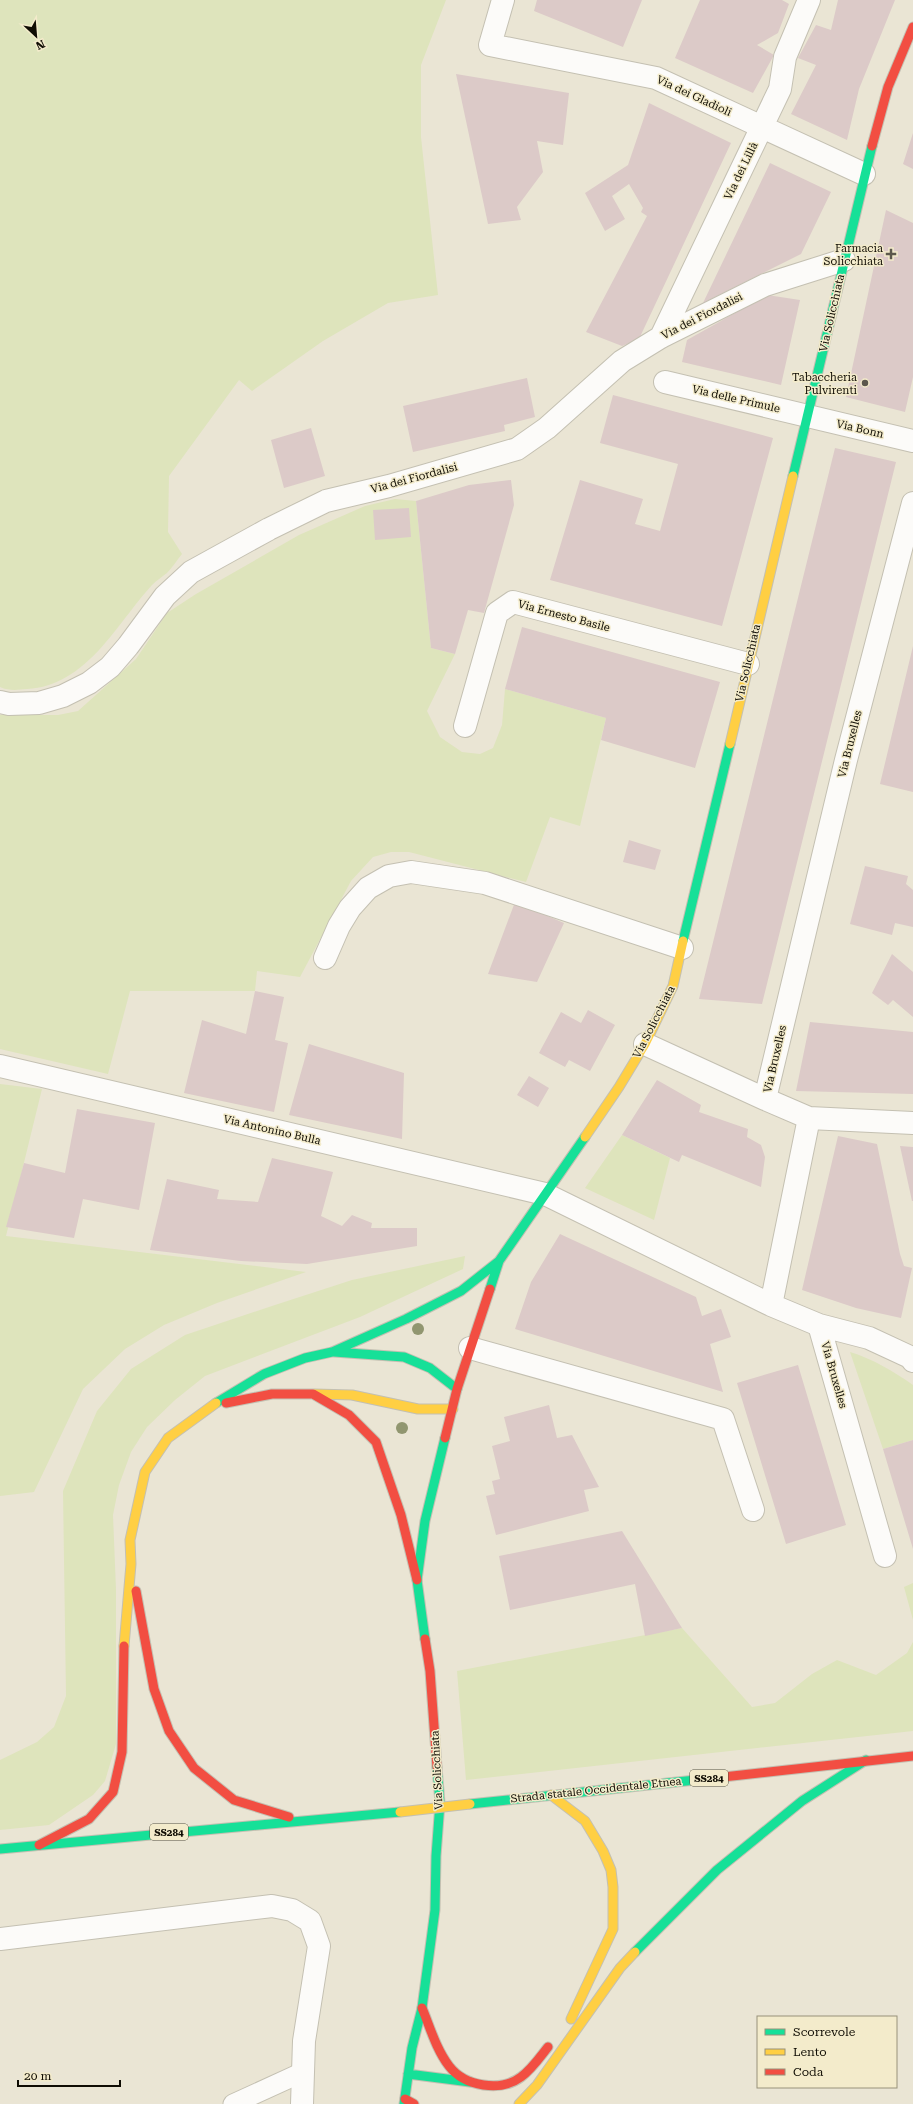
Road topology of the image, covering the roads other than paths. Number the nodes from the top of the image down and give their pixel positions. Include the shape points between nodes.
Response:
1 (503, 0) edge
2 (809, 0) edge
3 (913, 27) edge
4 (762, 128) junction
5 (864, 174) junction
6 (844, 260) junction
7 (661, 337) junction
8 (665, 382) dead end
9 (808, 416) junction
10 (913, 441) edge
11 (913, 503) edge
12 (748, 664) junction
13 (0, 702) edge
14 (465, 726) dead end
15 (682, 948) junction
16 (325, 958) dead end
17 (645, 1044) junction
18 (0, 1066) edge
19 (765, 1099) junction
20 (809, 1118) junction
21 (913, 1123) edge
22 (545, 1194) junction
23 (499, 1261) junction
24 (771, 1304) junction
25 (820, 1325) junction
26 (470, 1348) junction
27 (332, 1352) junction
28 (913, 1361) edge
29 (457, 1389) junction
30 (313, 1394) junction
31 (213, 1405) junction
32 (453, 1409) junction
33 (753, 1510) dead end
34 (885, 1556) dead end
35 (131, 1564) junction
36 (416, 1580) junction
37 (913, 1756) edge
38 (866, 1760) junction
39 (551, 1795) junction
40 (299, 1820) junction
41 (39, 1845) junction
42 (0, 1849) edge
43 (0, 1939) edge
44 (422, 2008) junction
45 (568, 2025) dead end
46 (553, 2042) dead end
47 (303, 2072) junction
48 (408, 2074) junction
49 (473, 2082) junction
50 (405, 2103) edge
51 (233, 2104) edge
52 (302, 2104) edge
53 (519, 2104) edge

1 - 4 street, Via dei Gladioli via 490,45 656,78
2 - 4 street, Via dei Lillà via 785,57 780,89
3 - 5 main road, Via Solicchiata via 888,86
4 - 5 street, Via dei Gladioli
4 - 7 street, Via dei Lillà
5 - 6 main road, Via Solicchiata
6 - 7 street, Via dei Fiordalisi via 765,285
6 - 9 main road, Via Solicchiata
7 - 13 street, Via dei Fiordalisi via 622,361 547,428 517,449 388,486 326,500 191,572 165,596 110,667 89,683 63,696 39,703
8 - 9 street, Via delle Primule
9 - 10 street, Via Bonn
9 - 12 main road, Via Solicchiata
11 - 19 street, Via Bruxelles via 846,760
12 - 14 street, Via Ernesto Basile via 513,602 497,613
12 - 15 main road, Via Solicchiata
15 - 16 street via 485,883 411,872 389,876 368,888 350,908
15 - 17 main road, Via Solicchiata via 673,986
17 - 19 street
17 - 22 main road, Via Solicchiata via 619,1087
18 - 22 street, Via Antonino Bulla
19 - 20 street, Via Bruxelles
20 - 21 street
20 - 24 street
22 - 23 main road, Via Solicchiata
22 - 24 street, Via Antonino Bulla
23 - 26 main road
23 - 27 main road via 461,1291
24 - 25 street
25 - 28 street via 869,1338 910,1357
25 - 34 street, Via Bruxelles
26 - 29 main road
26 - 33 street via 723,1419
27 - 29 main road via 404,1357 430,1368
27 - 31 main road via 305,1358 264,1374
29 - 32 main road
30 - 31 main road via 272,1394
30 - 32 main road via 352,1395 418,1409
30 - 36 main road via 349,1415 376,1442 401,1515
31 - 35 main road via 168,1438 145,1472 130,1540
32 - 36 main road via 425,1521
35 - 40 main road via 154,1689 169,1731 194,1768 234,1800
35 - 41 main road via 124,1642 122,1752 113,1792 89,1819
36 - 44 main road, Via Solicchiata via 430,1671 440,1803 435,1910
37 - 38 main road, Strada statale Occidentale Etnea / SS284
38 - 39 main road, Strada statale Occidentale Etnea / SS284
38 - 53 main road via 802,1801 717,1870 659,1926 620,1968 537,2085
39 - 40 main road, Strada statale Occidentale Etnea / SS284, bridge via 400,1812
39 - 45 main road via 585,1821 604,1851 611,1870 613,1887 612,1929
40 - 41 main road, SS284
41 - 42 main road, SS284
43 - 47 street via 272,1906 292,1910 310,1921 319,1946 304,2041
44 - 48 main road, Via Solicchiata
44 - 49 main road via 442,2054 455,2072
46 - 49 main road via 528,2071 515,2080 494,2085
47 - 51 lane
47 - 52 street
48 - 49 main road
48 - 50 main road

